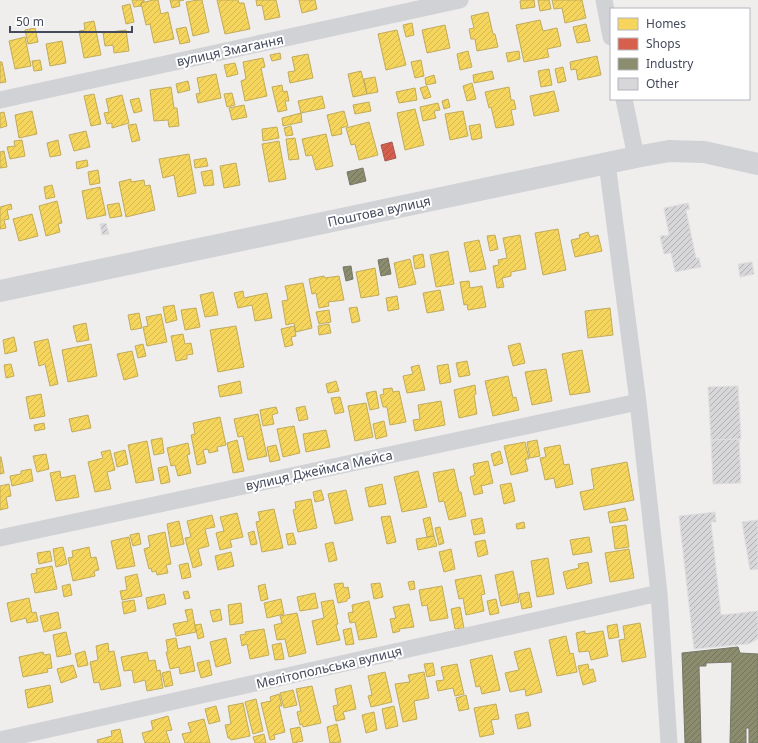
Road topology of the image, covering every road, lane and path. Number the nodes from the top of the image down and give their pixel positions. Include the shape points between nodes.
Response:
1 (460, 0) edge
2 (604, 0) edge
3 (610, 32) edge
4 (0, 100) edge
5 (624, 100) edge
6 (636, 157) junction
7 (607, 163) junction
8 (758, 164) edge
9 (0, 291) edge
10 (638, 402) junction
11 (0, 538) edge
12 (659, 593) junction
13 (1, 739) edge
14 (669, 743) edge

1 - 4 street, вулиця Змагання
2 - 3 street
5 - 6 street
6 - 7 street, Поштова вулиця
6 - 8 street, Поштова вулиця via 669,152 704,152
7 - 9 street, Поштова вулиця
7 - 10 street
10 - 11 street, вулиця Джеймса Мейса
10 - 12 street
12 - 13 street, Мелітопольська вулиця
12 - 14 street

